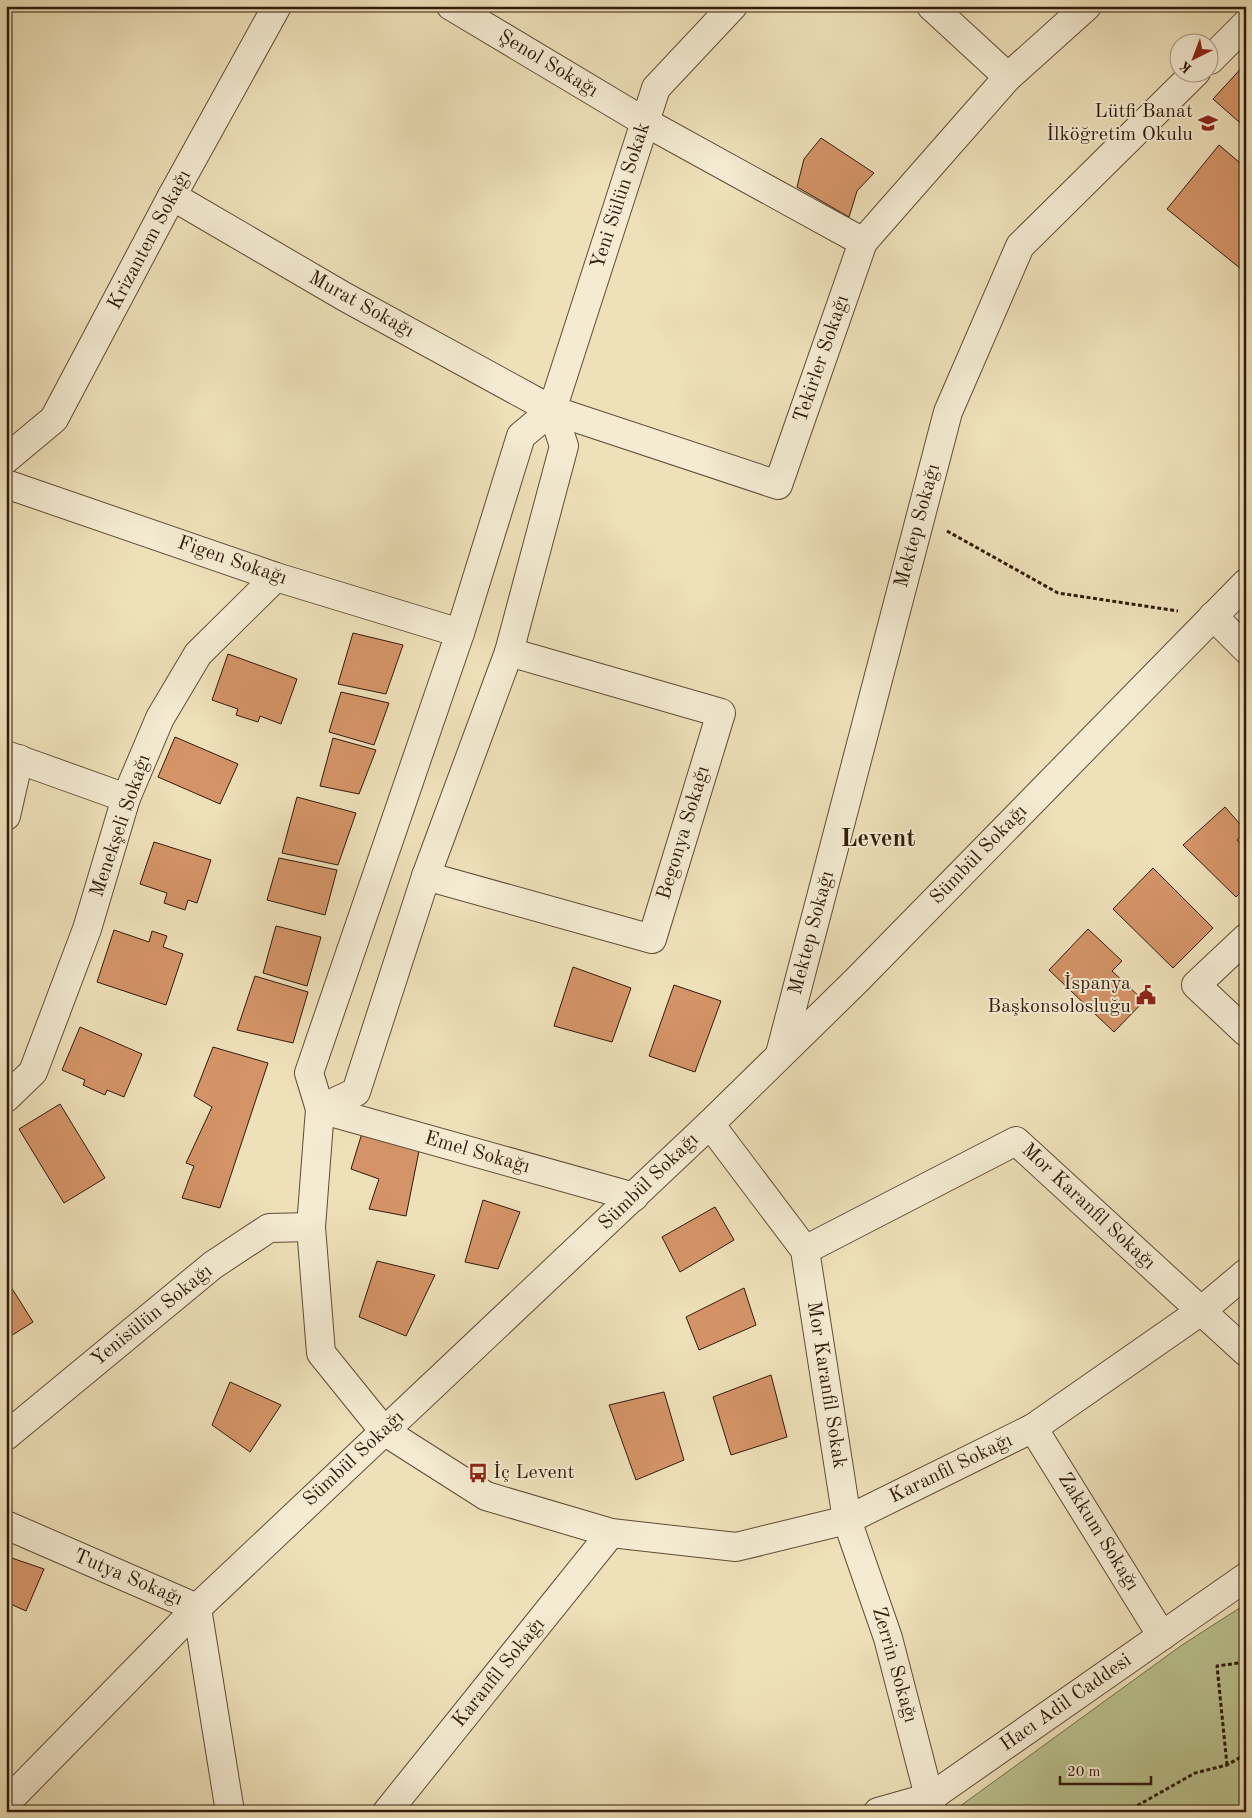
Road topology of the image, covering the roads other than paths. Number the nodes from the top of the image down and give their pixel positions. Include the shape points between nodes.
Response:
1 (277, 6) edge
2 (451, 6) edge
3 (733, 6) edge
4 (931, 6) edge
5 (1087, 6) edge
6 (1246, 24) edge
7 (1220, 50) edge
8 (1008, 77) junction
9 (1186, 82) edge
10 (645, 122) junction
11 (172, 196) junction
12 (863, 242) junction
13 (552, 410) junction
14 (6, 459) edge
15 (6, 484) edge
16 (276, 577) junction
17 (1246, 583) edge
18 (1213, 616) junction
19 (460, 633) junction
20 (1246, 649) edge
21 (509, 652) junction
22 (12, 757) edge
23 (126, 798) junction
24 (6, 816) edge
25 (426, 876) junction
26 (1246, 938) edge
27 (1246, 1032) edge
28 (779, 1056) junction
29 (6, 1098) edge
30 (320, 1109) junction
31 (710, 1124) junction
32 (634, 1197) junction
33 (311, 1227) junction
34 (805, 1250) junction
35 (1246, 1272) edge
36 (1201, 1311) junction
37 (1246, 1352) edge
38 (1033, 1428) junction
39 (384, 1431) junction
40 (6, 1436) edge
41 (847, 1520) junction
42 (6, 1525) edge
43 (611, 1534) junction
44 (1246, 1577) edge
45 (197, 1608) junction
46 (1162, 1636) junction
47 (6, 1803) edge
48 (932, 1804) edge
49 (230, 1812) edge
50 (388, 1812) edge
51 (878, 1812) edge

1 - 11 street, Krizantem Sokağı
2 - 10 street, Şenol Sokağı
3 - 10 street, Yeni Sülün Sokak via 656,88
4 - 8 street
5 - 8 street
6 - 7 street
8 - 12 street
9 - 28 street, Mektep Sokağı via 1020,246 948,412
10 - 12 street
10 - 13 street, Yeni Sülün Sokak
11 - 13 street, Murat Sokağı via 345,297
11 - 14 street, Krizantem Sokağı via 54,419
12 - 13 street, Tekirler Sokağı via 778,485
13 - 19 street via 521,436
13 - 21 street via 564,446
15 - 16 street, Figen Sokağı
16 - 19 street, Figen Sokağı
16 - 23 street, Menekşeli Sokağı via 198,654 160,718
17 - 18 street, Sümbül Sokağı
18 - 20 street
18 - 28 street, Sümbül Sokağı
19 - 30 street via 310,1074
21 - 25 street
21 - 25 street, Begonya Sokağı via 721,713 652,939
22 - 23 street
22 - 24 street
23 - 29 street, Menekşeli Sokağı via 87,929 33,1072
25 - 30 street via 356,1092
26 - 27 street via 1196,986
28 - 31 street, Sümbül Sokağı
30 - 32 street, Emel Sokağı
30 - 33 street, Karanfil Sokağı
31 - 32 street, Sümbül Sokağı
31 - 34 street, Sümbül Sokağı
32 - 39 street, Sümbül Sokağı
33 - 39 street, Karanfil Sokağı via 321,1353
33 - 40 street, Yenisülün Sokağı via 269,1228 213,1265
34 - 36 street, Mor Karanfil Sokağı via 1016,1141
34 - 41 street, Mor Karanfil Sokak
35 - 36 street, Karanfil Sokağı
36 - 37 street, Mor Karanfil Sokağı
36 - 38 street, Karanfil Sokağı
38 - 41 street, Karanfil Sokağı
38 - 46 street, Zakkum Sokağı
39 - 43 street, Karanfil Sokağı via 486,1496
39 - 45 street, Sümbül Sokağı
41 - 43 street, Karanfil Sokağı via 736,1548
41 - 48 street, Zerrin Sokağı via 888,1638
42 - 45 street, Tutya Sokağı
43 - 50 street, Karanfil Sokağı
44 - 46 street, Hacı Adil Caddesi
45 - 47 street, Sümbül Sokağı
45 - 49 street, Tutya Sokağı
46 - 48 street, Hacı Adil Caddesi
48 - 51 street, Hacı Adil Caddesi

